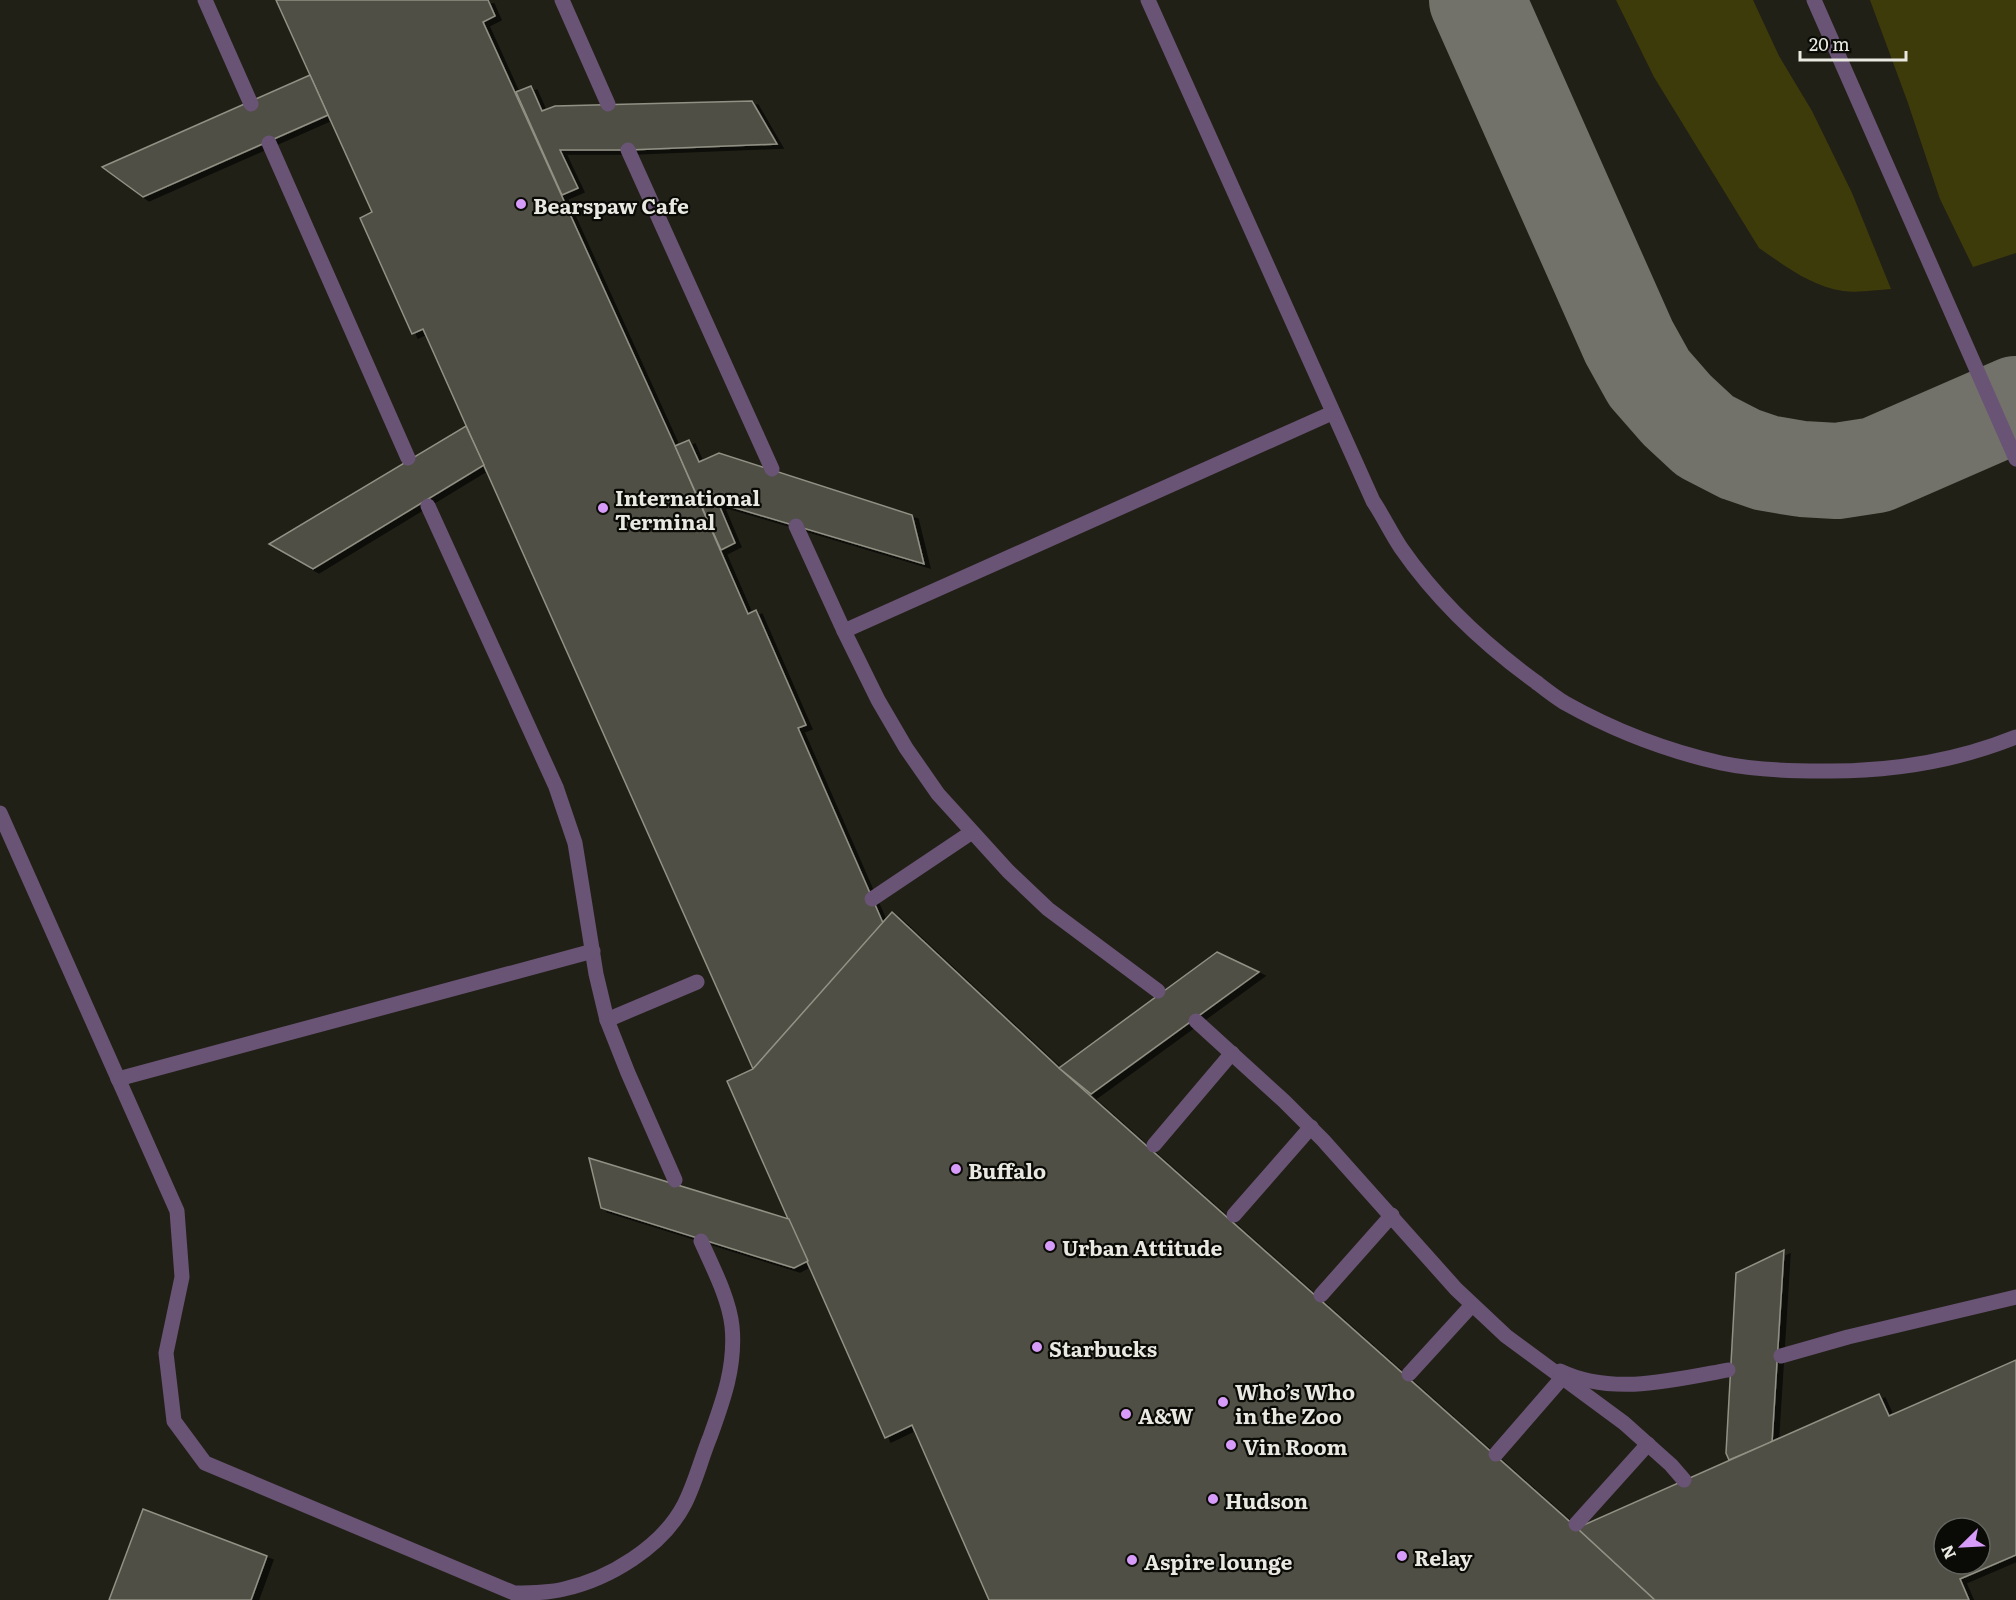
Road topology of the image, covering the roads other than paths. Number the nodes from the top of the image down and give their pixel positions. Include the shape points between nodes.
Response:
1 (205, 0) edge
2 (562, 0) edge
3 (1148, 0) edge
4 (1814, 0) edge
5 (251, 104) dead end
6 (608, 104) dead end
7 (269, 143) dead end
8 (628, 150) dead end
9 (1332, 413) junction
10 (408, 458) dead end
11 (2016, 459) edge
12 (772, 469) dead end
13 (428, 506) dead end
14 (796, 526) dead end
15 (844, 631) junction
16 (2016, 737) edge
17 (0, 813) edge
18 (972, 832) junction
19 (872, 899) dead end
20 (593, 951) junction
21 (698, 982) dead end
22 (1158, 991) dead end
23 (607, 1020) junction
24 (1196, 1021) dead end
25 (1232, 1053) junction
26 (118, 1079) junction
27 (1311, 1127) junction
28 (1154, 1145) dead end
29 (675, 1180) dead end
30 (1234, 1215) dead end
31 (1392, 1215) junction
32 (701, 1241) dead end
33 (1321, 1295) dead end
34 (2016, 1297) edge
35 (1472, 1305) junction
36 (1781, 1356) dead end
37 (1535, 1359) junction
38 (1728, 1370) dead end
39 (1409, 1374) dead end
40 (1562, 1378) junction
41 (1648, 1444) junction
42 (1496, 1454) dead end
43 (1684, 1480) dead end
44 (1576, 1524) dead end

1 - 5 lane
2 - 6 lane
3 - 9 lane
4 - 11 lane
7 - 10 lane
8 - 12 lane
9 - 15 lane
9 - 16 lane via 1373,501 1433,589 1524,674 1564,702 1608,724 1686,754 1724,763 1808,771 1851,772 1923,764
13 - 20 lane via 556,787 575,843
14 - 15 lane
15 - 18 lane via 906,748 938,794
17 - 26 lane
18 - 19 lane
18 - 22 lane via 1048,909
20 - 23 lane
20 - 26 lane
21 - 23 lane
23 - 29 lane
24 - 25 lane
25 - 27 lane
25 - 28 lane
26 - 32 lane via 177,1211 182,1276 166,1353 174,1421 205,1462 514,1593 536,1593 586,1583 635,1558 673,1524 685,1504 725,1395 732,1360 732,1325 721,1286
27 - 30 lane
27 - 31 lane
31 - 33 lane
31 - 35 lane
34 - 36 lane
35 - 37 lane
35 - 39 lane
37 - 38 lane via 1566,1374 1622,1384 1654,1383
37 - 40 lane
40 - 41 lane
40 - 42 lane
41 - 43 lane
41 - 44 lane

